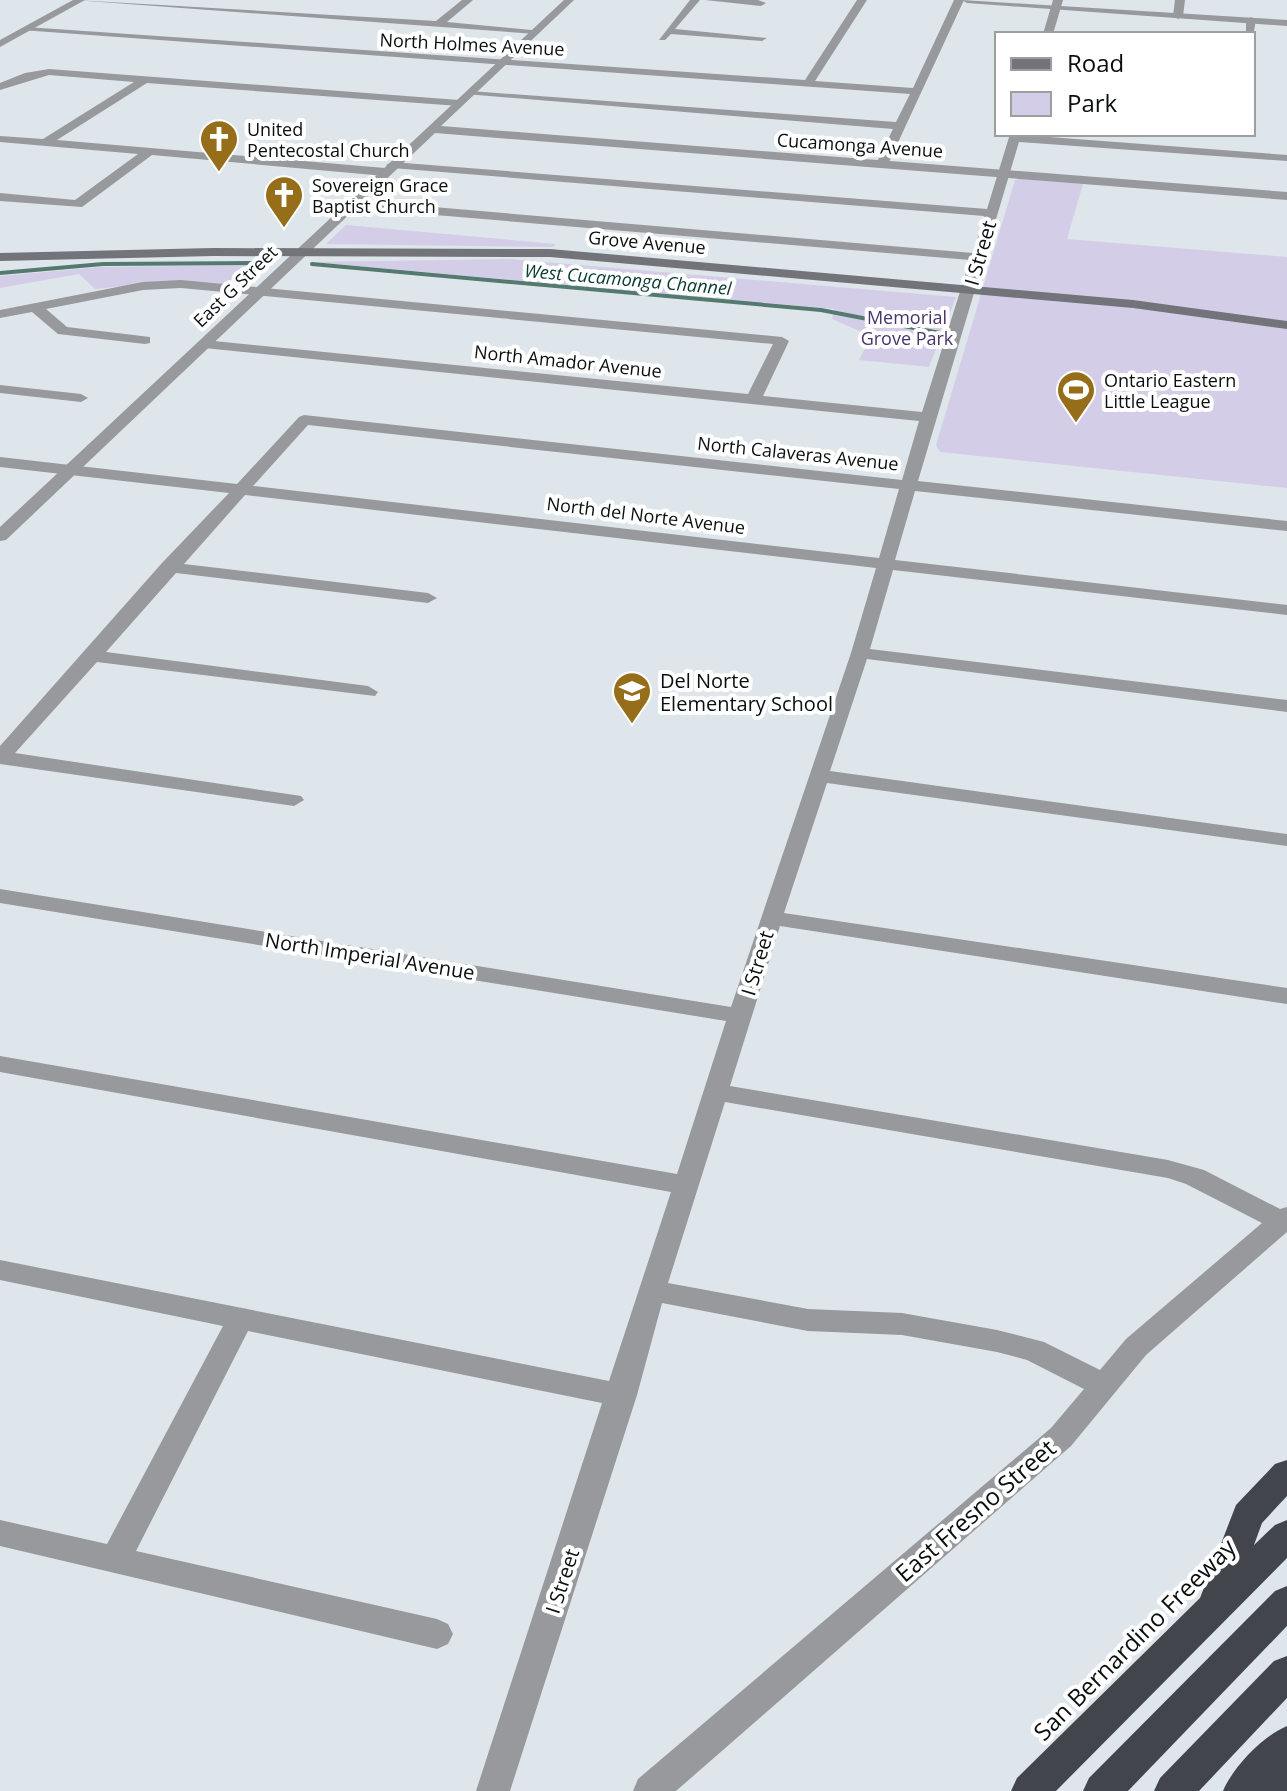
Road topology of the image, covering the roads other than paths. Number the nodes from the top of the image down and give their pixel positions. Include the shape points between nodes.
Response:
1 (80, 0) edge
2 (468, 0) edge
3 (569, 0) edge
4 (695, 0) edge
5 (710, 0) edge
6 (862, 0) edge
7 (959, 0) edge
8 (967, 0) edge
9 (1180, 0) edge
10 (761, 3) dead end
11 (1057, 4) edge
12 (359, 9) dead end
13 (1178, 16) junction
14 (347, 18) junction
15 (1251, 20) junction
16 (1287, 23) edge
17 (439, 24) junction
18 (26, 30) junction
19 (536, 31) junction
20 (1049, 32) edge
21 (1251, 32) edge
22 (762, 38) dead end
23 (0, 44) edge
24 (503, 62) junction
25 (144, 80) junction
26 (808, 83) junction
27 (0, 87) edge
28 (916, 91) junction
29 (470, 94) junction
30 (459, 103) junction
31 (900, 126) junction
32 (431, 129) junction
33 (1015, 136) edge
34 (0, 139) edge
35 (1134, 140) edge
36 (45, 143) junction
37 (149, 152) junction
38 (1287, 158) edge
39 (882, 164) junction
40 (389, 169) junction
41 (1004, 174) junction
42 (1287, 196) edge
43 (0, 197) edge
44 (351, 204) junction
45 (992, 213) junction
46 (300, 252) junction
47 (0, 257) edge
48 (979, 257) junction
49 (970, 289) junction
50 (259, 292) junction
51 (35, 307) junction
52 (0, 314) edge
53 (1287, 325) edge
54 (145, 340) dead end
55 (204, 344) junction
56 (0, 389) edge
57 (81, 398) dead end
58 (753, 400) junction
59 (928, 417) junction
60 (0, 462) edge
61 (70, 470) junction
62 (910, 485) junction
63 (241, 489) junction
64 (1287, 526) edge
65 (0, 536) edge
66 (886, 563) junction
67 (168, 567) junction
68 (428, 598) dead end
69 (1287, 610) edge
70 (860, 653) junction
71 (89, 655) junction
72 (368, 692) dead end
73 (1287, 706) edge
74 (0, 758) edge
75 (819, 776) junction
76 (294, 800) dead end
77 (1287, 840) edge
78 (0, 896) edge
79 (771, 918) junction
80 (1287, 996) edge
81 (741, 1016) junction
82 (0, 1064) edge
83 (717, 1092) junction
84 (687, 1185) junction
85 (1285, 1220) edge
86 (0, 1270) edge
87 (653, 1291) junction
88 (241, 1318) junction
89 (1103, 1385) junction
90 (622, 1395) junction
91 (1287, 1474) edge
92 (0, 1533) edge
93 (1287, 1535) edge
94 (116, 1558) junction
95 (1287, 1602) edge
96 (1213, 1607) junction
97 (437, 1634) dead end
98 (1287, 1673) edge
99 (1287, 1744) edge
100 (1287, 1774) edge
101 (493, 1791) edge
102 (650, 1791) edge
103 (1030, 1791) edge
104 (1102, 1791) edge
105 (1173, 1791) edge
106 (1243, 1791) edge

1 - 14 street
1 - 18 street
2 - 17 street
3 - 19 street, East G Street
4 - 22 street via 665,34
5 - 10 street
6 - 26 street
7 - 28 street
8 - 11 street
9 - 13 street
11 - 13 street
11 - 20 street
12 - 14 street
13 - 15 street
14 - 17 street
15 - 16 street
15 - 21 street
17 - 19 street
18 - 23 street
18 - 24 street, North Holmes Avenue
19 - 24 street, East G Street
24 - 26 street, North Holmes Avenue
24 - 29 street, East G Street
25 - 27 street via 39,73
25 - 30 street
25 - 36 street
26 - 28 street, North Holmes Avenue
28 - 31 street
29 - 30 street, East G Street
29 - 31 street
30 - 32 street, East G Street
31 - 39 street
32 - 39 street, Cucamonga Avenue
32 - 40 street, East G Street
33 - 35 street
33 - 41 street, I Street
34 - 36 street
35 - 38 street
36 - 37 street
37 - 40 street
37 - 43 street via 78,204
39 - 41 street, Cucamonga Avenue
40 - 44 street, East G Street
40 - 45 street
41 - 42 street, Cucamonga Avenue
41 - 45 street, I Street
44 - 46 street, East G Street
44 - 48 street
45 - 48 street, I Street
46 - 47 main road, Grove Avenue
46 - 49 main road, Grove Avenue via 550,253
46 - 50 street, East G Street
48 - 49 street, I Street
49 - 53 main road, Grove Avenue
49 - 59 street, I Street
50 - 51 street via 143,286
50 - 55 street, East G Street
50 - 58 street via 782,341
51 - 52 street
51 - 54 street via 63,331
55 - 58 street, North Amador Avenue
55 - 61 street, East G Street
56 - 57 street
58 - 59 street, North Amador Avenue
59 - 62 street, I Street
60 - 61 street, North del Norte Avenue
61 - 63 street, North del Norte Avenue
61 - 65 street, East G Street
62 - 63 street, North Calaveras Avenue via 304,420
62 - 64 street, North Calaveras Avenue
62 - 66 street, I Street
63 - 66 street, North del Norte Avenue
63 - 67 street
66 - 69 street, North del Norte Avenue
66 - 70 street, I Street
67 - 68 street
67 - 71 street
70 - 73 street
70 - 75 street, I Street
71 - 72 street
71 - 74 street
74 - 76 street
75 - 77 street
75 - 79 street, I Street
78 - 81 street, North Imperial Avenue
79 - 80 street
79 - 81 street, I Street
81 - 83 street, I Street
82 - 84 street
83 - 84 street, I Street
83 - 85 street via 1168,1169
84 - 87 street, I Street
85 - 89 street, East Fresno Street via 1136,1347
86 - 88 street
87 - 89 street via 808,1320 902,1324 997,1341 1034,1350
87 - 90 street, I Street
88 - 90 street
88 - 94 street
89 - 102 street, East Fresno Street via 1061,1437
90 - 101 street, I Street
91 - 96 highway via 1248,1515
92 - 94 street
93 - 96 highway, San Bernardino Freeway
94 - 97 street
95 - 104 highway
96 - 103 highway, San Bernardino Freeway
98 - 105 highway
99 - 106 highway
100 - 106 highway

